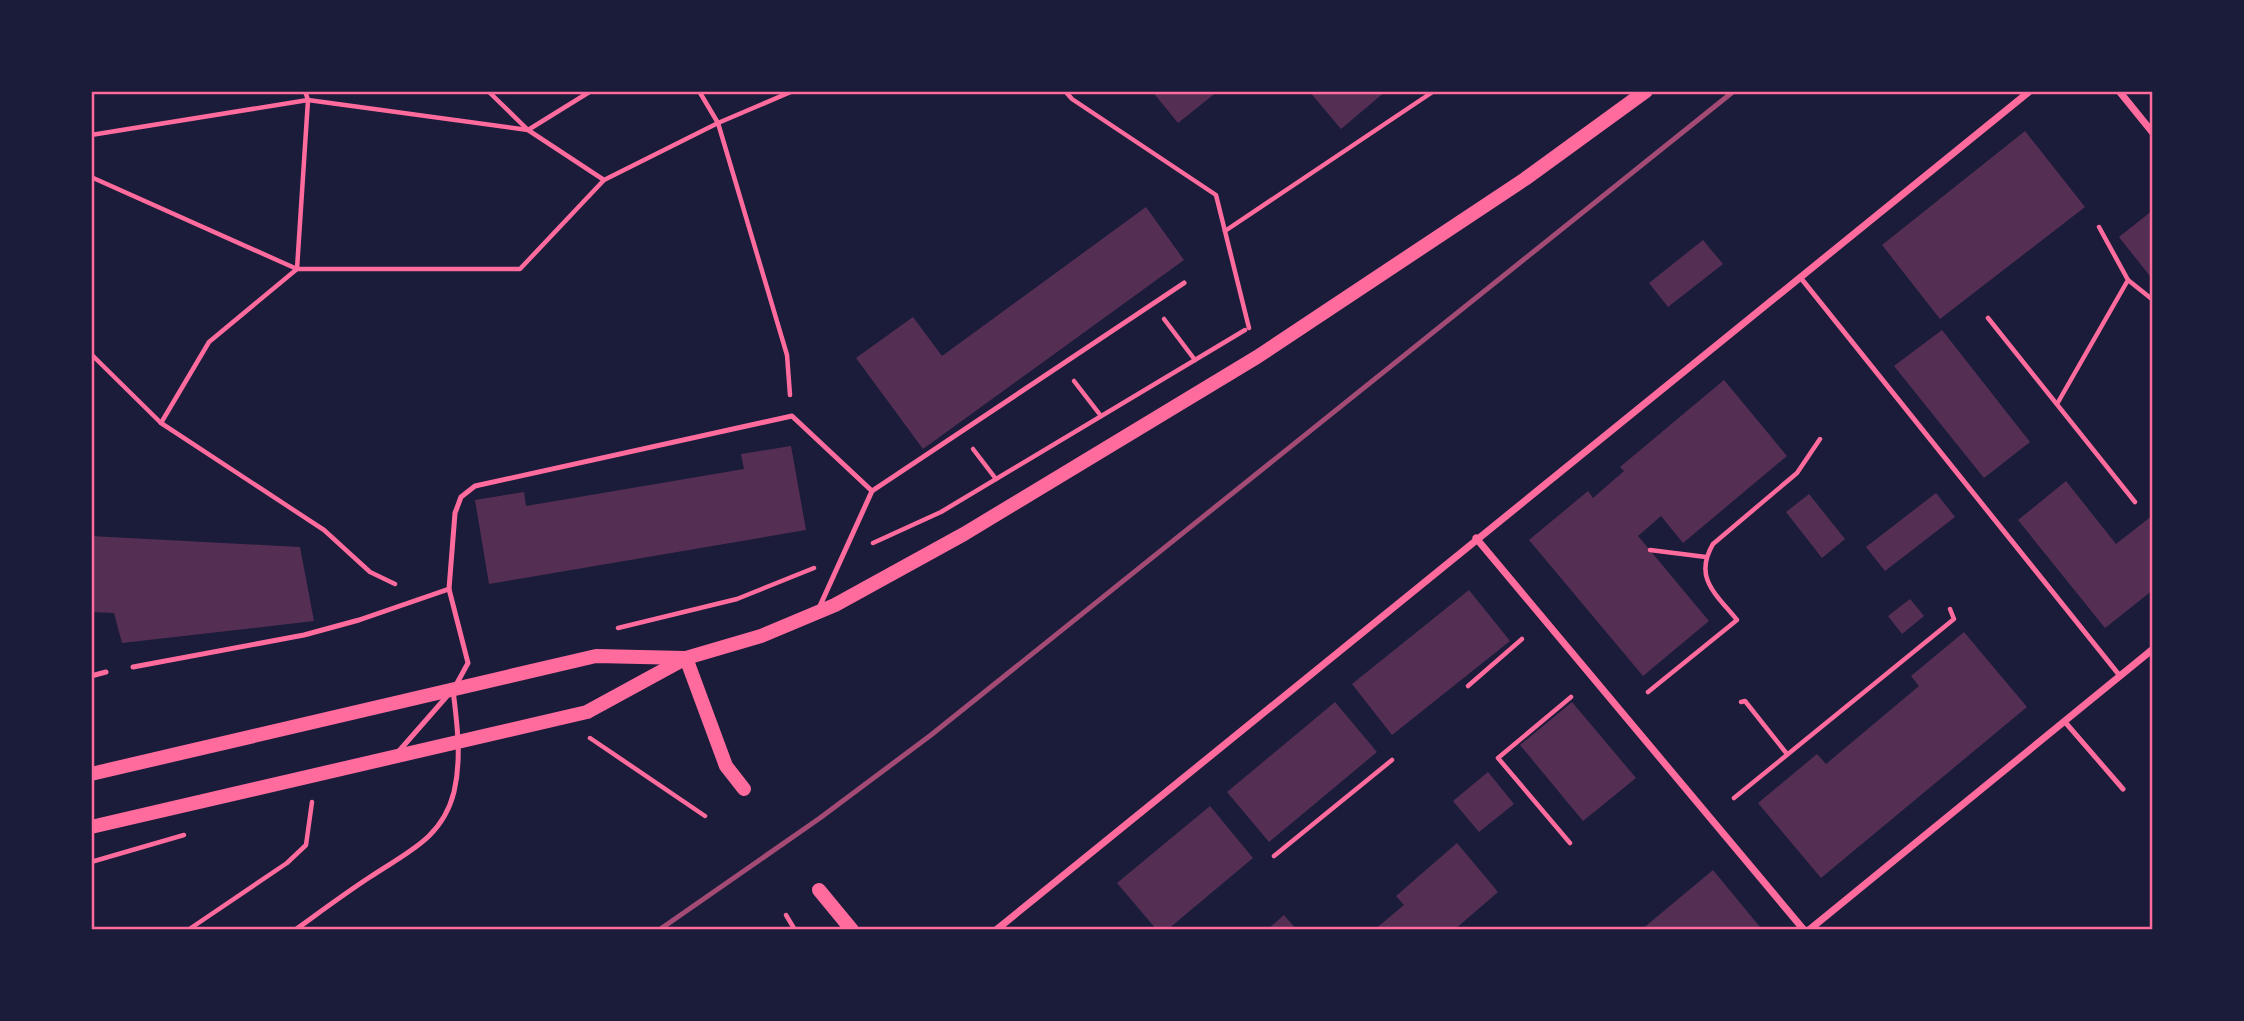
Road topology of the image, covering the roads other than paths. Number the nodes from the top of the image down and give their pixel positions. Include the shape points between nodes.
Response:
1 (1646, 91) edge
2 (2030, 91) edge
3 (2119, 91) edge
4 (2153, 133) edge
5 (1800, 277) junction
6 (1184, 283) dead end
7 (872, 491) junction
8 (1476, 538) junction
9 (449, 589) junction
10 (818, 611) junction
11 (2153, 649) edge
12 (686, 659) junction
13 (133, 667) dead end
14 (106, 672) dead end
15 (91, 676) edge
16 (2120, 676) junction
17 (453, 690) junction
18 (2065, 722) junction
19 (458, 741) junction
20 (395, 755) junction
21 (91, 774) edge
22 (744, 789) dead end
23 (2123, 789) dead end
24 (91, 827) edge
25 (819, 890) dead end
26 (295, 930) edge
27 (852, 930) edge
28 (996, 930) edge
29 (1806, 930) edge

1 - 10 main road via 1558,156 1256,357 964,534
2 - 5 street
3 - 4 street
5 - 8 street
5 - 16 lane
6 - 7 lane
7 - 9 lane via 792,416 475,486 461,497 455,513
7 - 10 lane
8 - 28 street
8 - 29 street
9 - 13 lane via 304,635
9 - 17 lane via 468,663
10 - 12 main road via 761,636
11 - 16 street
12 - 17 main road via 597,656
12 - 19 main road via 587,712
12 - 22 main road via 726,766
14 - 15 lane
16 - 18 street
17 - 19 lane
17 - 20 lane
17 - 21 main road
18 - 23 lane
18 - 29 street
19 - 20 main road
19 - 26 lane via 454,793 443,820 416,850
20 - 24 main road
25 - 27 main road

